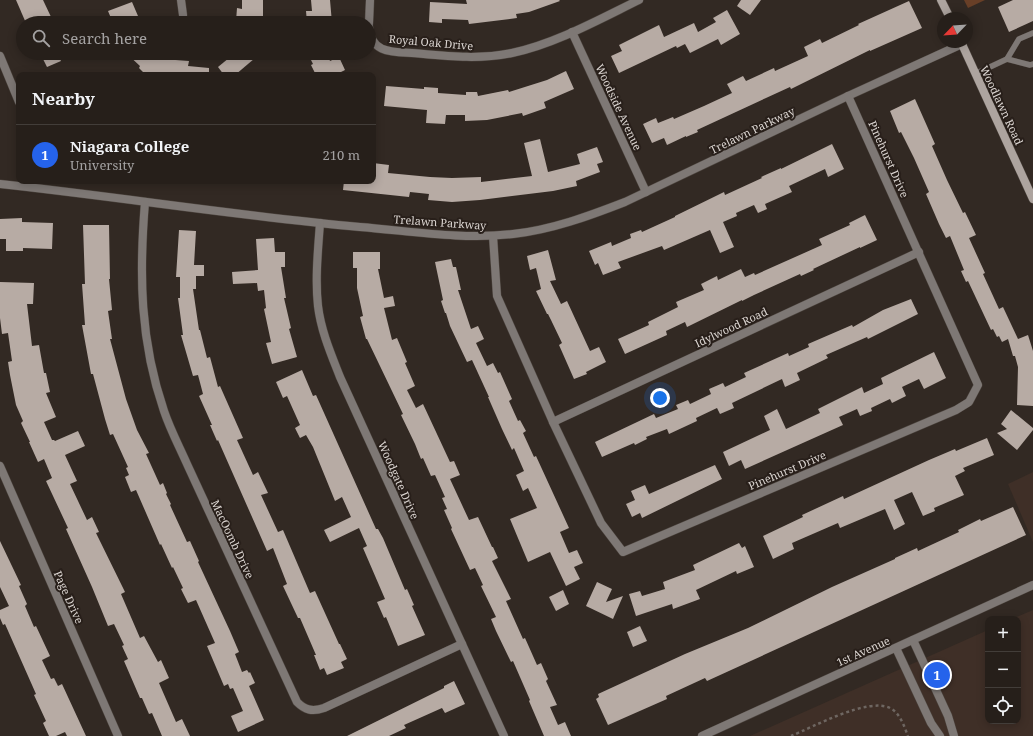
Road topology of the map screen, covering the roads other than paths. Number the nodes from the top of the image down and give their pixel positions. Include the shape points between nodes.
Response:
1 (181, 0) edge
2 (370, 0) edge
3 (639, 0) edge
4 (941, 0) edge
5 (947, 12) edge
6 (183, 15) dead end
7 (369, 16) edge
8 (572, 32) junction
9 (1033, 33) edge
10 (376, 44) edge
11 (950, 48) edge
12 (963, 48) edge
13 (0, 56) edge
14 (1007, 59) junction
15 (1033, 64) edge
16 (975, 74) junction
17 (16, 95) edge
18 (848, 96) junction
19 (0, 184) edge
20 (27, 184) edge
21 (646, 192) junction
22 (1033, 199) edge
23 (145, 202) junction
24 (320, 223) junction
25 (493, 236) junction
26 (919, 252) junction
27 (553, 422) junction
28 (0, 466) edge
29 (1033, 585) edge
30 (913, 640) junction
31 (462, 644) junction
32 (896, 648) junction
33 (118, 736) edge
34 (504, 736) edge
35 (702, 736) edge
36 (940, 736) edge
37 (954, 736) edge

1 - 6 street
2 - 7 street
3 - 8 street, Royal Oak Drive
4 - 5 main road
8 - 10 street, Royal Oak Drive via 514,53 485,57 465,58 398,52 381,49
8 - 21 street, Woodside Avenue
9 - 14 lane via 1019,39
11 - 18 street, Trelawn Parkway
12 - 16 main road, Woodlawn Road
13 - 17 street
14 - 15 lane
14 - 16 lane
16 - 22 main road, Woodlawn Road
18 - 21 street, Trelawn Parkway
18 - 26 street, Pinehurst Drive
19 - 20 street, Trelawn Parkway
20 - 23 street, Trelawn Parkway
21 - 25 street, Trelawn Parkway via 597,213 541,230
23 - 24 street, Trelawn Parkway
23 - 31 street, MacOomb Drive via 141,262 143,307 158,393 166,417 296,702 308,710 316,711
24 - 25 street, Trelawn Parkway via 472,237
24 - 31 street, Woodgate Drive via 318,307 327,342 340,377
25 - 27 street, Pinehurst Drive via 497,296
26 - 27 street, Idylwood Road
26 - 27 street, Pinehurst Drive via 978,385 969,402 956,410 623,552 601,523
28 - 33 street, Page Drive
29 - 30 street, 1st Avenue
30 - 32 street, 1st Avenue
30 - 37 street via 948,716
31 - 34 street, Woodgate Drive
32 - 35 street, 1st Avenue
32 - 36 street via 931,723

